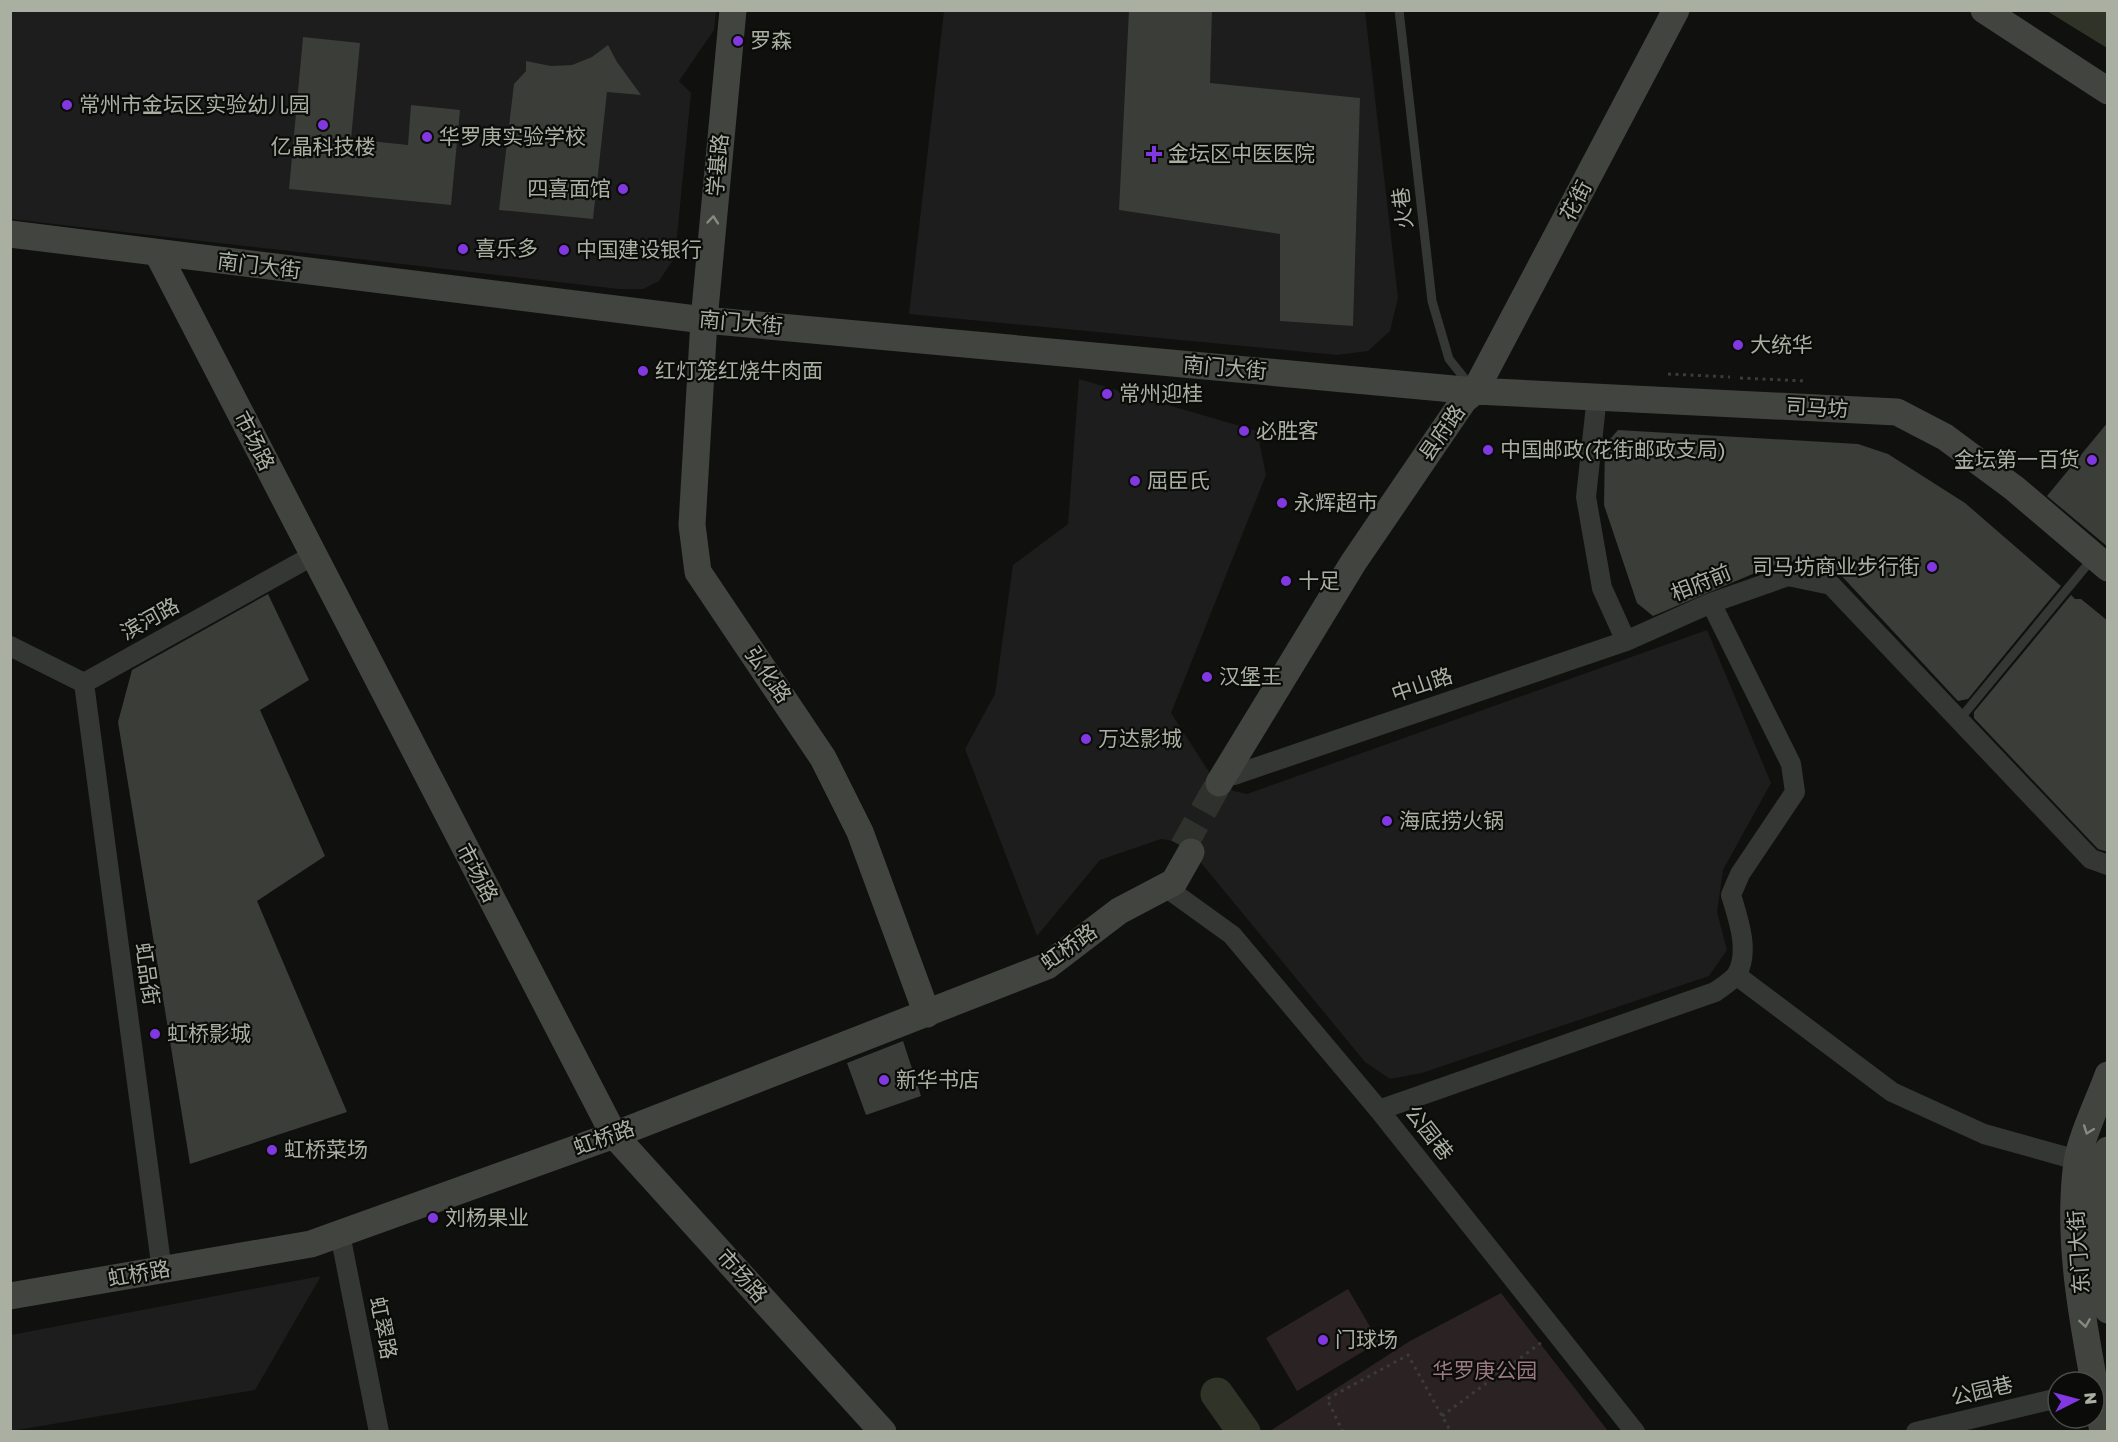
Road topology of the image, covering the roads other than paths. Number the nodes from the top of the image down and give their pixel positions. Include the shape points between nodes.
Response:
1 (733, 10) edge
2 (1399, 10) edge
3 (1676, 10) edge
4 (1984, 10) edge
5 (2108, 91) edge
6 (10, 234) edge
7 (158, 254) junction
8 (704, 320) junction
9 (1475, 391) junction
10 (1597, 396) junction
11 (312, 556) junction
12 (2101, 562) edge
13 (1711, 603) junction
14 (1626, 641) junction
15 (10, 646) edge
16 (84, 683) junction
17 (1959, 720) junction
18 (1227, 782) joint
19 (1187, 849) tunnel mouth
20 (2108, 865) edge
21 (1164, 886) junction
22 (1736, 975) junction
23 (927, 1014) junction
24 (2108, 1075) edge
25 (1379, 1110) junction
26 (614, 1135) junction
27 (2108, 1150) edge
28 (2077, 1160) junction
29 (340, 1234) junction
30 (162, 1271) junction
31 (10, 1296) edge
32 (2108, 1310) edge
33 (2092, 1370) edge
34 (2046, 1401) edge
35 (379, 1431) edge
36 (883, 1431) edge
37 (1635, 1431) edge
38 (1916, 1431) edge

8 -> 1 street, 学基路
2 - 9 lane, 火巷 via 1432,301 1449,359
3 - 9 street, 花街
4 - 5 street
6 - 7 street, 南门大街
7 - 8 street, 南门大街
7 - 11 street, 市场路
8 - 9 street, 南门大街
8 - 23 street, 弘化路 via 692,525 698,572 823,758 860,832
9 - 10 street, 司马坊
9 - 18 street, 县府路 via 1464,400 1353,563
10 - 12 street, 司马坊 via 1897,411 1945,437
10 - 14 street via 1586,497 1602,588
11 - 16 street, 滨河路
11 - 26 street, 市场路
12 - 17 lane
13 - 14 street, 相府前
13 - 17 street, 相府前 via 1788,576 1831,585
13 - 22 street via 1791,764 1795,792 1740,874 1731,895 1743,958
14 - 18 street, 中山路
15 - 16 street
16 - 30 street, 虹品街
17 - 20 street, 相府前 via 2091,858
19 - 21 street via 1167,875
21 - 23 street, 虹桥路 via 1119,911 1047,966
21 - 25 street, 公园巷 via 1232,936
22 - 25 street via 1715,992
22 - 28 street via 1892,1092 1984,1134
23 - 26 street, 虹桥路
24 -> 28 street, 东门大街
25 - 37 street, 公园巷
26 - 29 street, 虹桥路
26 - 36 street, 市场路
27 - 32 street, 东门大街 via 2102,1166 2096,1225
28 -> 33 street, 东门大街 via 2078,1275
29 - 30 street, 虹桥路 via 311,1244
29 - 35 street, 虹翠路
30 - 31 street, 虹桥路
34 - 38 street, 公园巷

